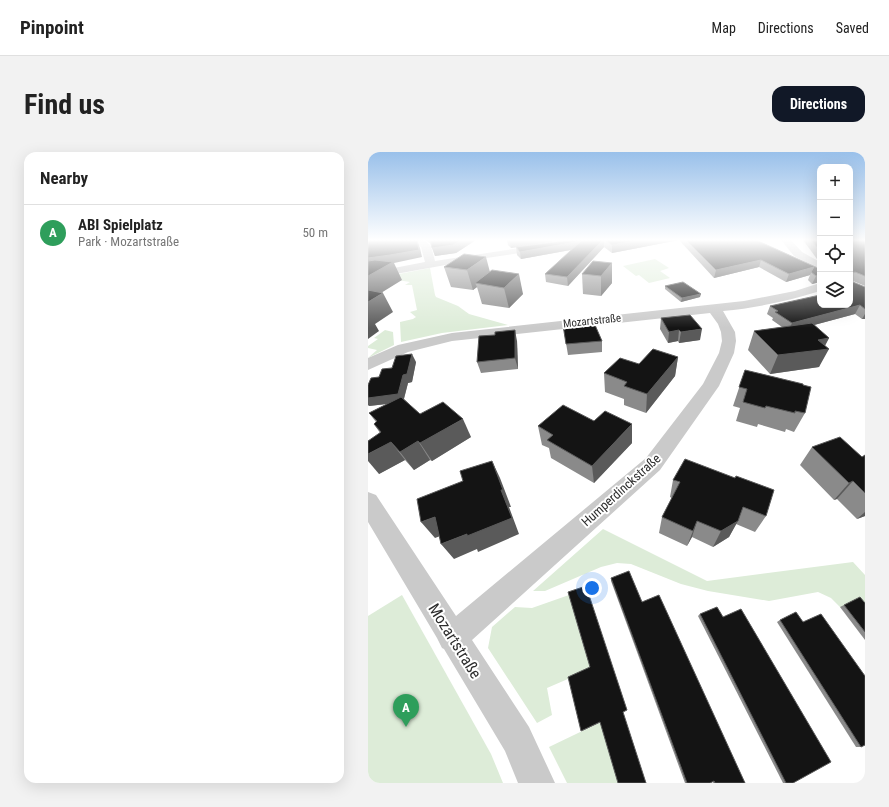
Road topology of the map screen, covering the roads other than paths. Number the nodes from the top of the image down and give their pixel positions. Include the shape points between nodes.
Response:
1 (402, 269) edge
2 (368, 276) edge
3 (817, 288) edge
4 (714, 309) junction
5 (368, 365) edge
6 (368, 502) edge
7 (452, 638) junction
8 (537, 783) edge

1 - 2 street
3 - 4 street, Mozartstraße via 765,301
4 - 5 street, Mozartstraße via 430,340 399,349
4 - 7 street, Humperdinckstraße via 726,325 729,342 725,358 716,378 665,449 653,464
6 - 7 street, Mozartstraße
7 - 8 street, Mozartstraße via 517,739

